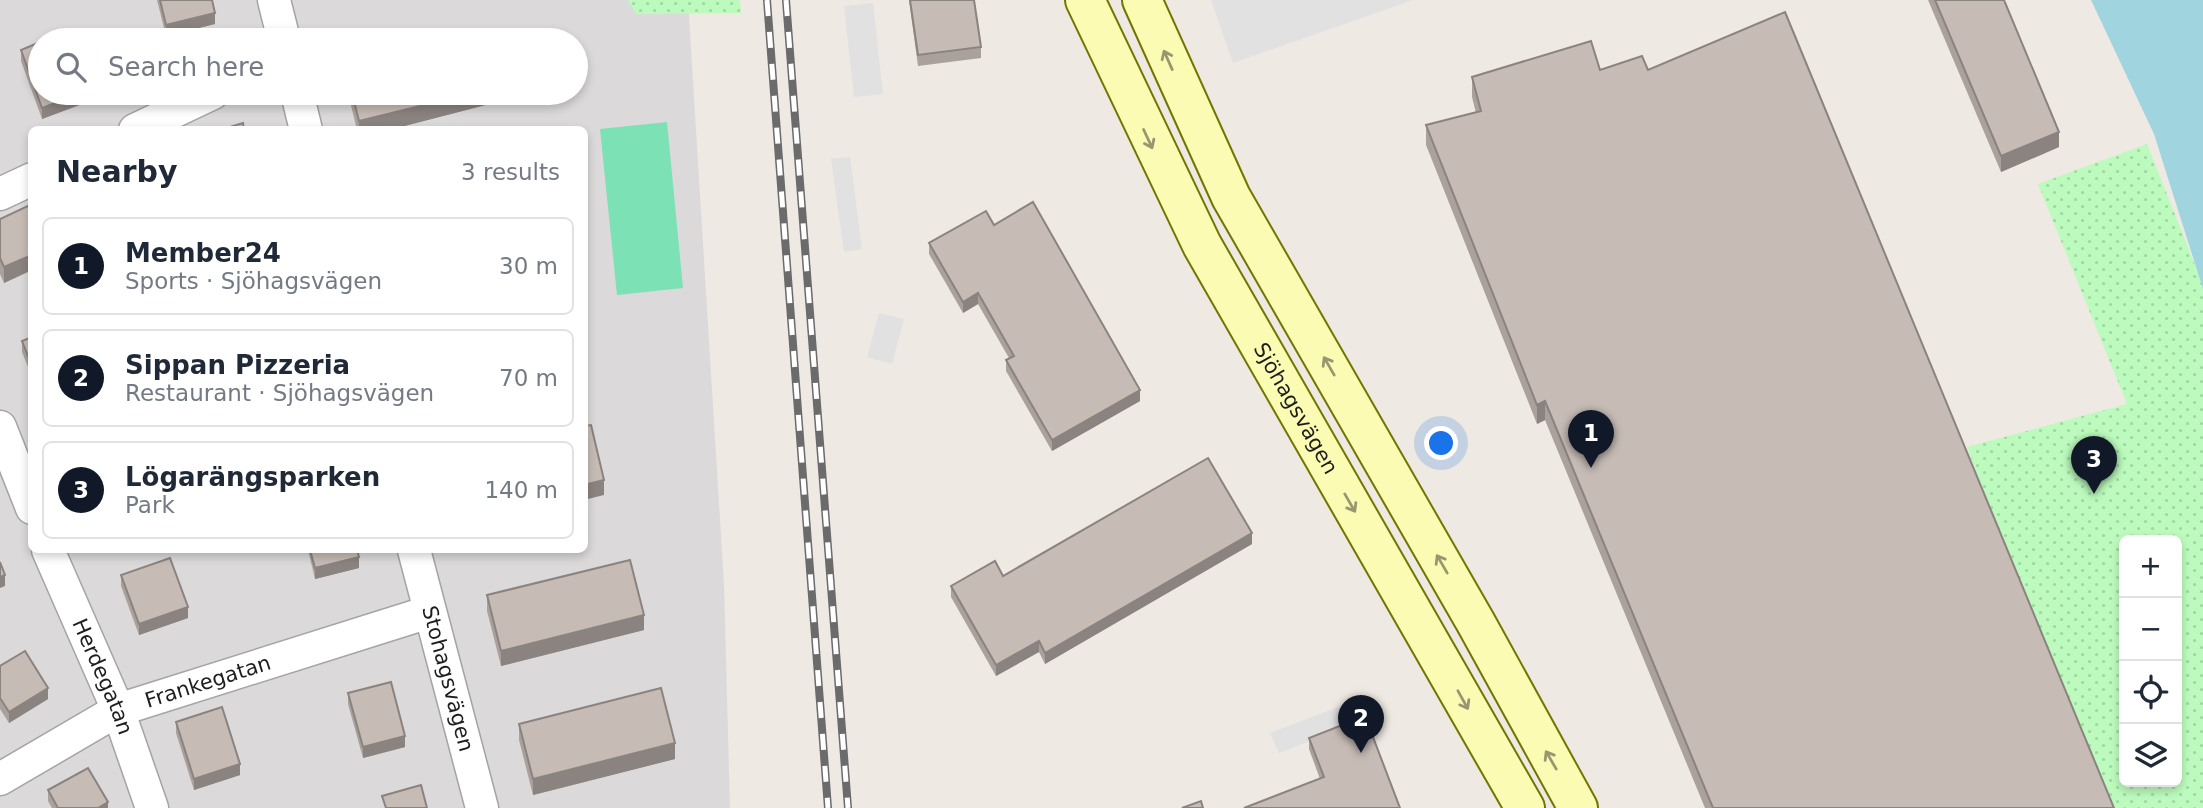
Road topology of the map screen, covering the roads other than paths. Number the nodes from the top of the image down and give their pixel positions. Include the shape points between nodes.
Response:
1 (274, 0) edge
2 (1142, 0) edge
3 (1092, 16) edge
4 (281, 28) edge
5 (188, 105) edge
6 (300, 105) edge
7 (1194, 120) junction
8 (143, 126) edge
9 (305, 126) edge
10 (28, 181) edge
11 (0, 194) edge
12 (1304, 423) junction
13 (0, 427) edge
14 (28, 498) edge
15 (49, 553) edge
16 (415, 553) edge
17 (429, 612) junction
18 (118, 710) junction
19 (1497, 760) junction
20 (0, 779) edge
21 (152, 808) edge
22 (482, 808) edge
23 (1512, 808) edge
24 (1525, 808) edge
25 (1578, 808) edge

1 - 4 street
7 -> 2 main road
3 - 7 main road via 1161,101
3 -> 12 main road, Sjöhagsvägen via 1202,245
5 - 8 street
6 - 9 street
7 - 12 main road via 1196,164 1275,321
25 -> 7 main road via 1231,197
10 - 11 street
12 -> 19 main road, Sjöhagsvägen
13 - 14 street
15 - 18 street, Herdegatan
16 - 17 street, Stohagsvägen
17 - 18 street, Frankegatan
17 - 22 street, Stohagsvägen
18 - 20 street, Frankegatan
18 - 21 street, Herdegatan
19 - 23 main road
19 - 24 main road, Sjöhagsvägen

